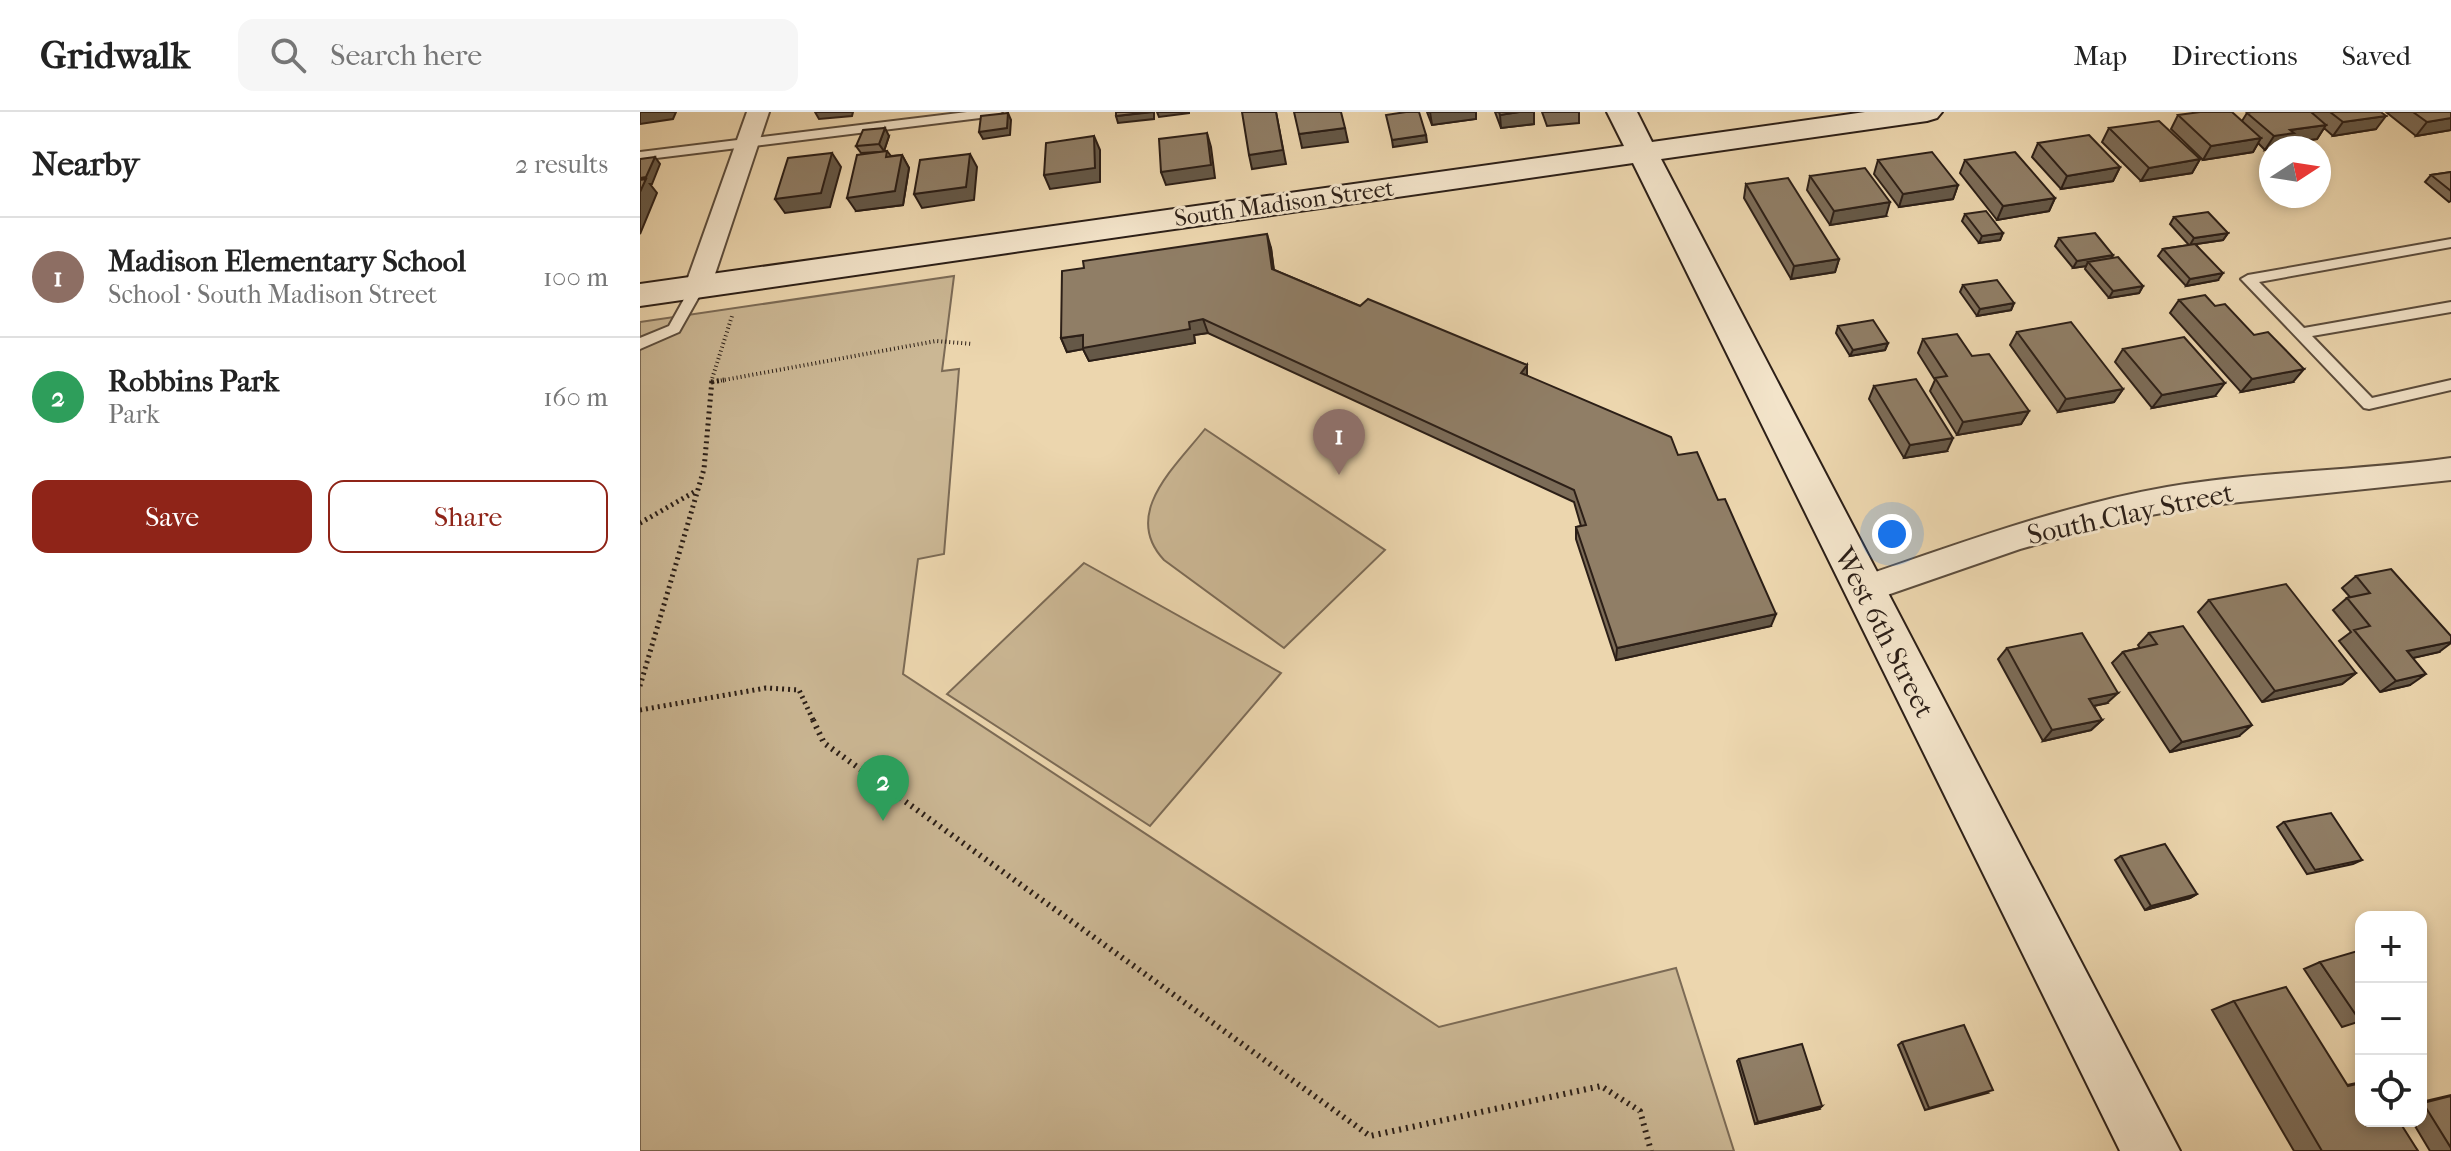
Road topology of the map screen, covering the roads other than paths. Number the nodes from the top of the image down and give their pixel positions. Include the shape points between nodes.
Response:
1 (758, 112) edge
2 (996, 112) edge
3 (1622, 112) edge
4 (1927, 112) edge
5 (747, 143) junction
6 (1640, 153) junction
7 (640, 156) edge
8 (2451, 243) edge
9 (698, 286) junction
10 (640, 295) edge
11 (2451, 307) edge
12 (2301, 333) junction
13 (640, 344) edge
14 (2451, 385) edge
15 (2451, 469) edge
16 (1864, 590) junction
17 (2151, 1151) edge

1 - 5 street
2 - 5 lane
3 - 6 street, West 6th Street
4 - 6 street, South Madison Street
5 - 7 lane
5 - 9 street
6 - 9 street, South Madison Street
6 - 16 street, West 6th Street
8 - 12 lane via 2248,279
9 - 10 street, South Madison Street
9 - 13 lane via 674,329
11 - 12 lane
12 - 14 lane via 2369,404
15 - 16 street, South Clay Street via 2166,500 2013,538
16 - 17 street, West 6th Street

